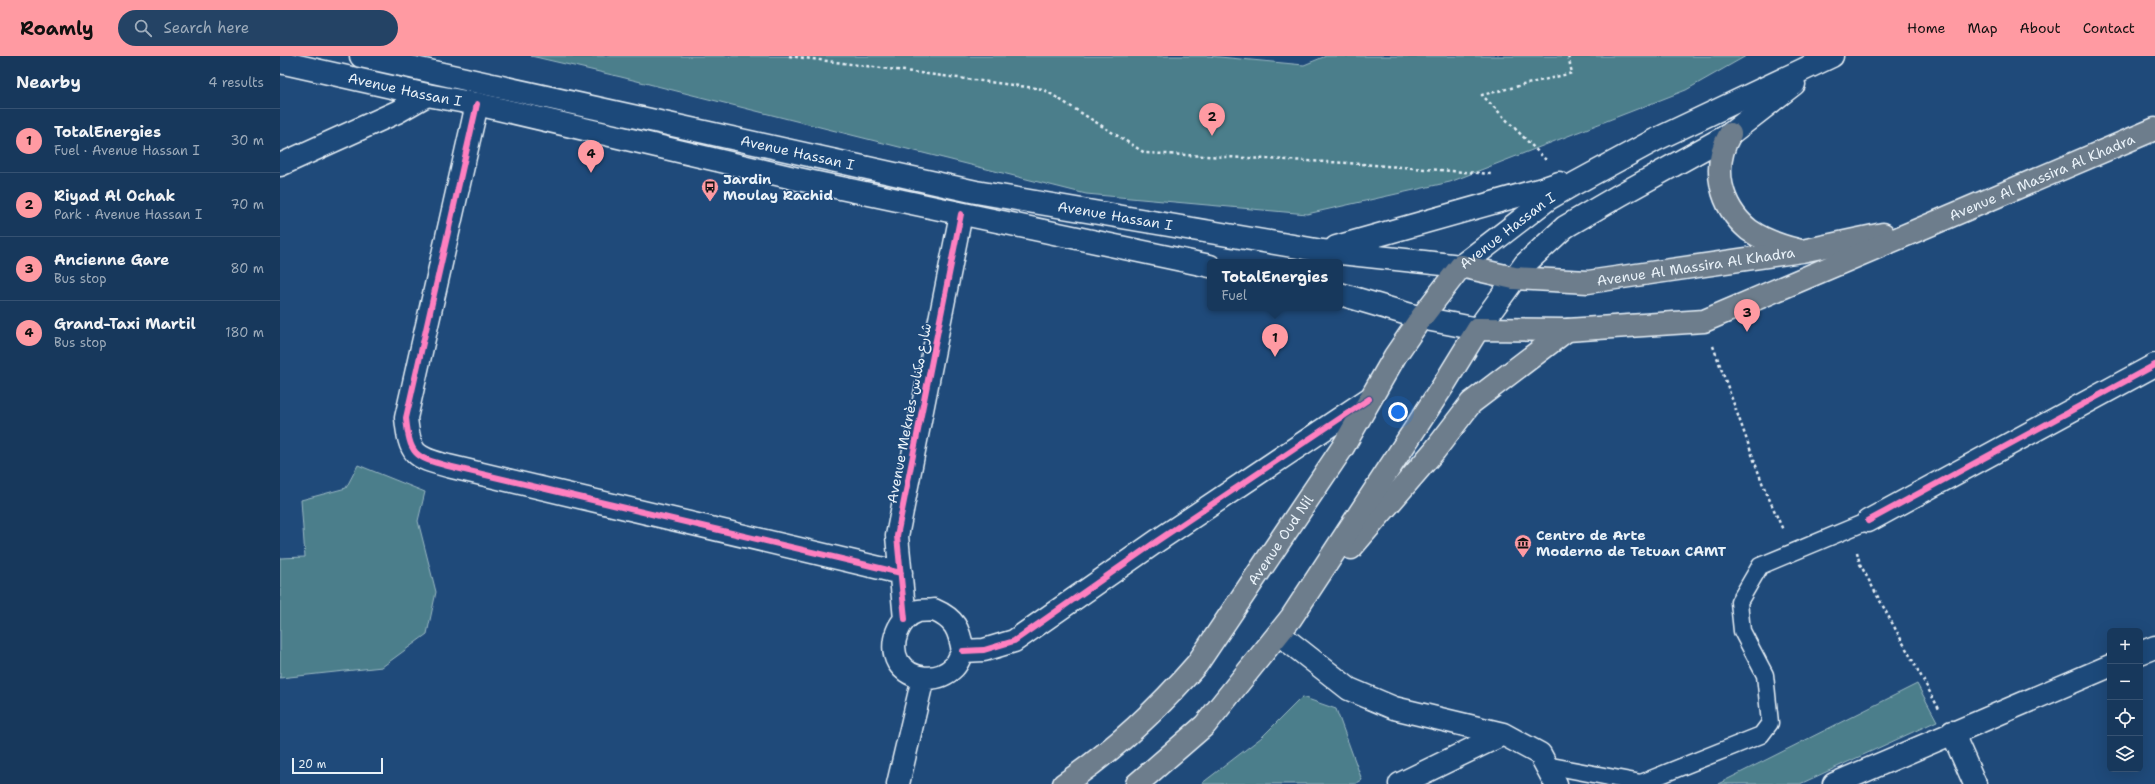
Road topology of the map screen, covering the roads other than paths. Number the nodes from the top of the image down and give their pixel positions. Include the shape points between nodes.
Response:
1 (361, 56) edge
2 (1829, 57) edge
3 (280, 62) edge
4 (427, 95) junction
5 (477, 104) junction
6 (2155, 128) edge
7 (1730, 134) junction
8 (1655, 140) junction
9 (280, 165) edge
10 (961, 214) junction
11 (1929, 224) junction
12 (1322, 251) junction
13 (1802, 251) junction
14 (1207, 265) edge
15 (1461, 266) junction
16 (1514, 278) junction
17 (1343, 295) edge
18 (1420, 318) junction
19 (1478, 329) junction
20 (1567, 330) junction
21 (2155, 366) edge
22 (1369, 399) junction
23 (1868, 521) joint
24 (901, 573) junction
25 (905, 619) junction
26 (1285, 626) junction
27 (2155, 647) edge
28 (963, 651) junction
29 (2143, 652) edge
30 (2107, 667) edge
31 (923, 678) junction
32 (1952, 732) junction
33 (1503, 734) junction
34 (1551, 775) edge
35 (898, 784) edge
36 (1064, 784) edge
37 (1137, 784) edge
38 (1400, 784) edge
39 (1834, 784) edge
40 (1975, 784) edge

1 - 12 main road, Avenue Hassan I via 976,192
2 - 7 main road, Avenue Hassan I
2 - 8 main road, Avenue Hassan I
3 - 4 main road, Avenue Hassan I
4 - 5 main road, Avenue Hassan I
4 - 9 main road via 397,112
5 - 10 main road, Avenue Hassan I
5 - 24 main road via 406,418 412,449 422,459 448,466
6 - 11 main road, Avenue Al Massira Al Khadra
7 - 13 main road via 1721,150 1719,177 1722,194 1733,212 1749,230 1760,237
7 - 16 main road, Avenue Hassan I via 1565,228 1538,251
8 - 12 main road via 1565,180 1527,193
8 - 15 main road, Avenue Hassan I via 1548,199
10 - 14 main road, Avenue Hassan I
10 - 24 main road, Avenue Meknès شارع مكناس via 897,536
11 - 13 main road, Avenue Al Massira Al Khadra
11 - 20 main road, Avenue Al Massira Al Khadra via 1704,321
12 - 15 main road, Avenue Hassan I
13 - 16 main road, Avenue Al Massira Al Khadra via 1588,282
15 - 16 main road, Avenue Al Massira Al Khadra
15 - 18 main road, Avenue Oud Nil
16 - 19 main road, Avenue Hassan I
17 - 18 main road
18 - 19 main road
18 - 22 main road, Avenue Oud Nil
19 - 20 main road, Avenue Al Massira Al Khadra
19 - 26 main road
20 - 26 main road via 1471,403 1435,450
21 - 23 main road
22 - 28 main road via 1157,541 1014,641 984,650
22 - 36 main road, Avenue Oud Nil via 1343,447 1197,664 1175,690 1133,730
23 - 34 lane via 1760,566 1739,602 1742,630 1765,675 1770,723 1761,735 1641,784
24 - 25 main road, Avenue Meknès شارع مكناس
25 - 28 main road via 918,611 934,610 948,616 957,628
25 - 31 main road via 896,632 894,647 898,661 909,673
26 - 33 main road via 1348,689 1394,708
26 - 37 main road via 1205,725
27 - 29 main road
28 - 31 main road via 954,667 938,677
30 - 32 main road
31 - 35 main road
32 - 39 main road
32 - 40 main road
33 - 34 main road via 1540,754
33 - 38 main road

